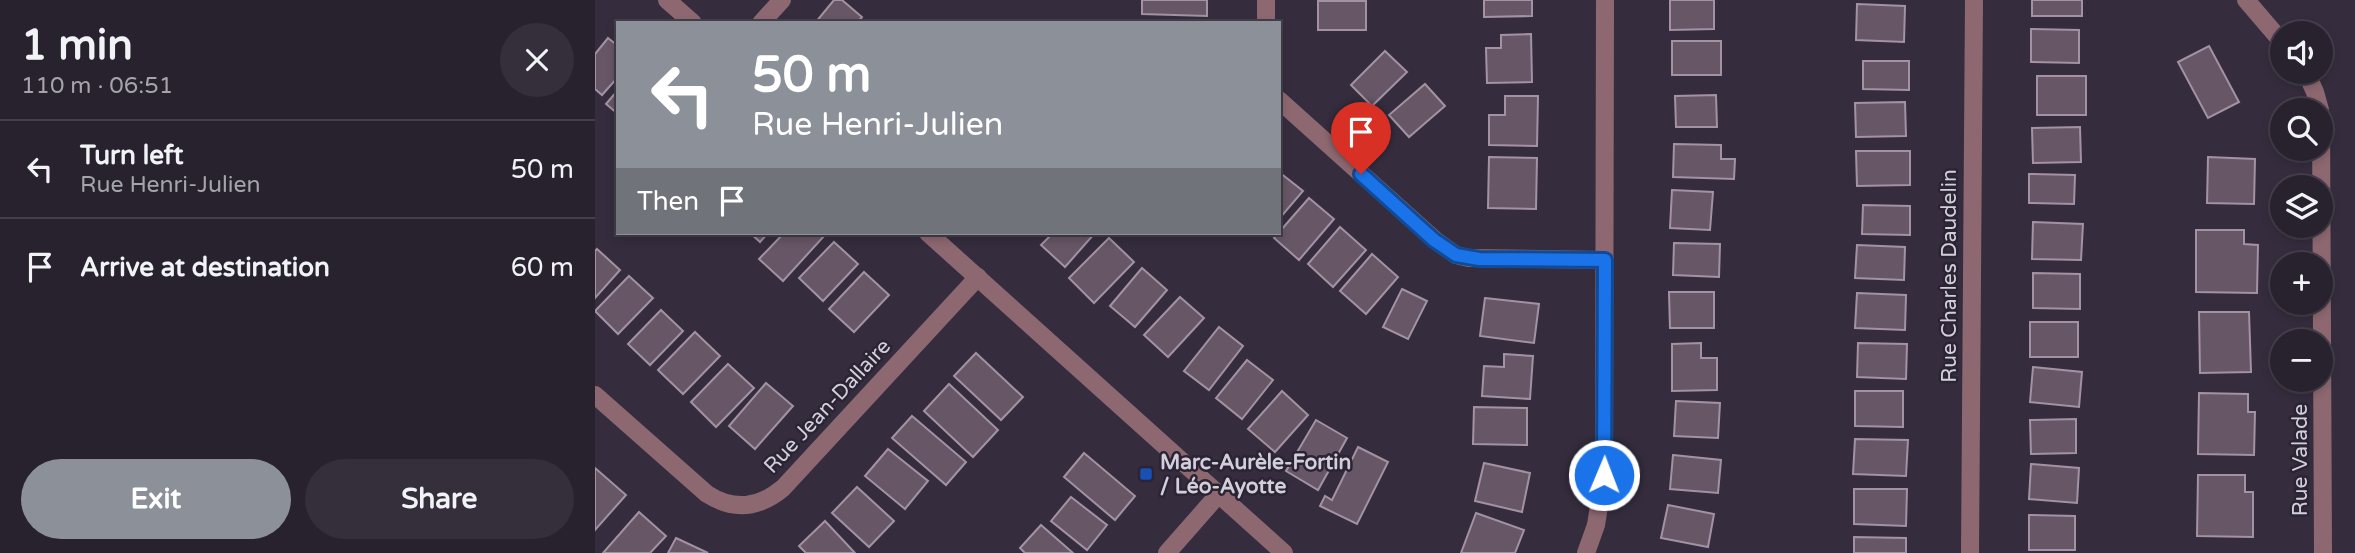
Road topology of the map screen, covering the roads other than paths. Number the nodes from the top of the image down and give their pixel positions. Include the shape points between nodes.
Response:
1 (667, 0) edge
2 (782, 0) edge
3 (1266, 0) edge
4 (1605, 0) edge
5 (1974, 0) edge
6 (2246, 0) edge
7 (691, 21) edge
8 (763, 21) edge
9 (1266, 21) edge
10 (2270, 28) edge
11 (1281, 102) edge
12 (2320, 161) edge
13 (930, 235) edge
14 (1605, 260) junction
15 (978, 277) junction
16 (595, 395) edge
17 (1219, 495) junction
18 (1167, 553) edge
19 (1284, 553) edge
20 (1586, 553) edge
21 (1970, 553) edge
22 (2323, 553) edge

1 - 7 street
2 - 8 street
3 - 9 street
4 - 14 street
5 - 21 street, Rue Charles Daudelin
6 - 10 street
11 - 14 street via 1456,255
12 - 22 street, Rue Valade
13 - 15 street
14 - 20 street via 1604,475 1596,526
15 - 16 street, Rue Jean-Dallaire via 783,488 758,503 729,505 707,494
15 - 17 street
17 - 18 street
17 - 19 street

